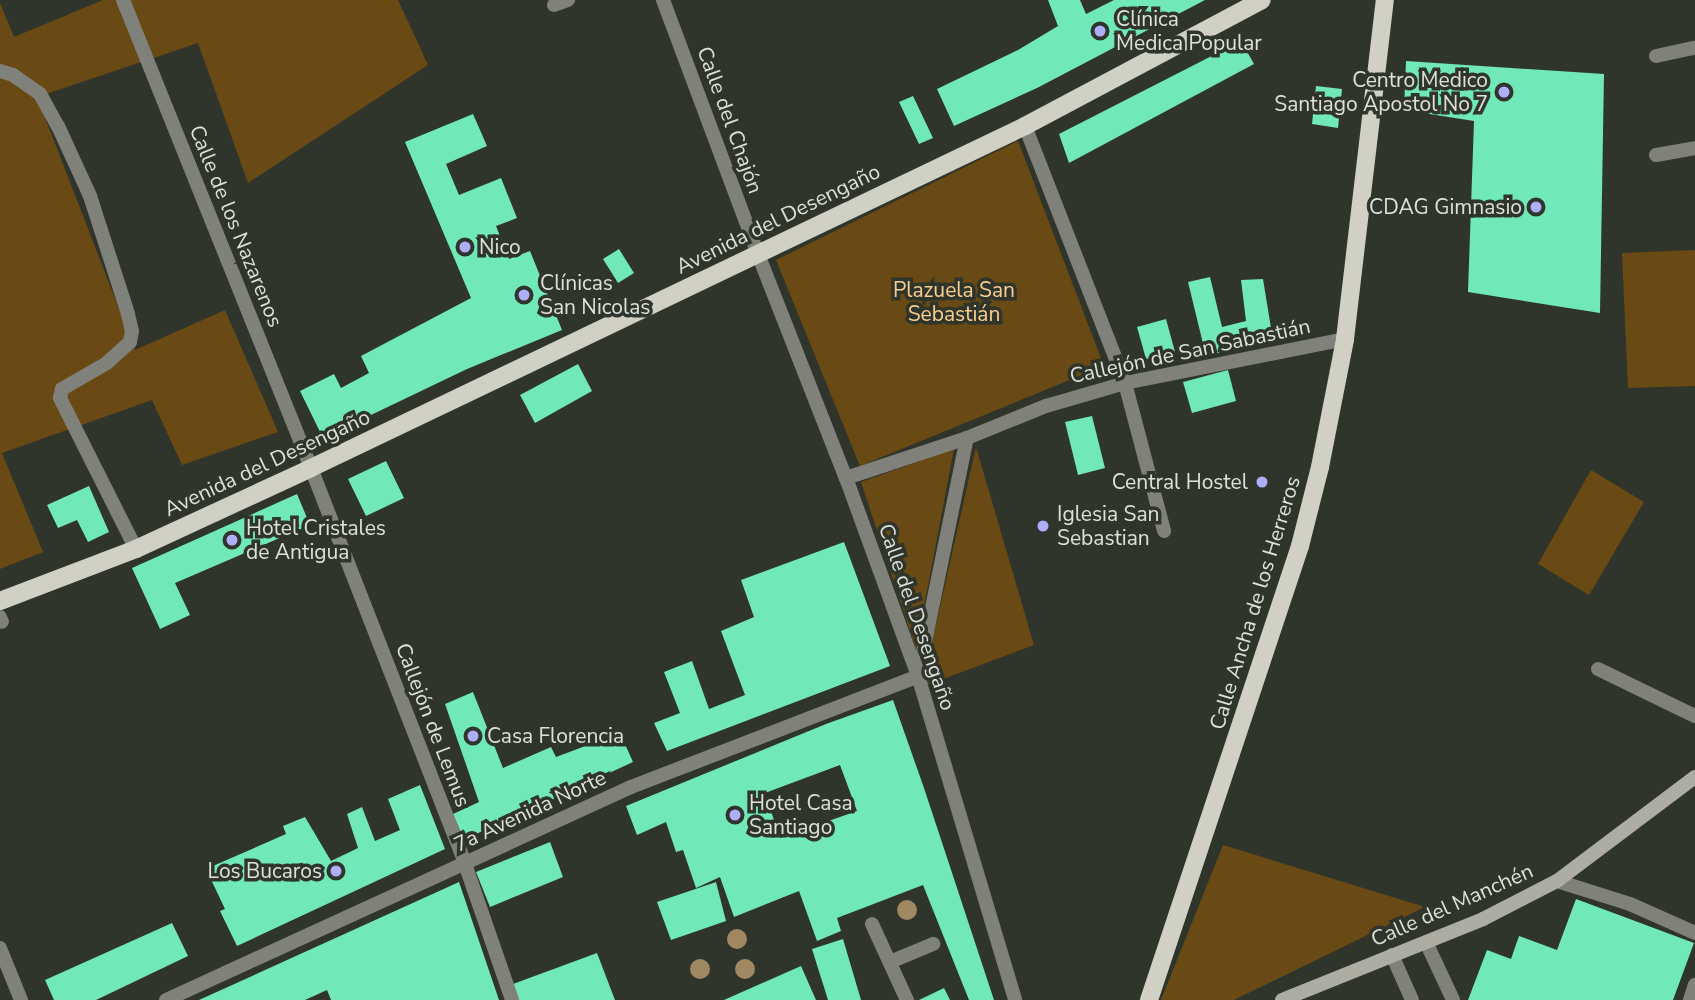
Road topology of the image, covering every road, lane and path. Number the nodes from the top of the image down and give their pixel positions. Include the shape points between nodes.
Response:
1 (123, 0) edge
2 (663, 0) edge
3 (1262, 0) edge
4 (1385, 0) edge
5 (1695, 48) edge
6 (1656, 56) dead end
7 (0, 71) edge
8 (1025, 126) junction
9 (1695, 148) edge
10 (1656, 155) dead end
11 (758, 254) junction
12 (1345, 339) junction
13 (1125, 383) junction
14 (967, 438) junction
15 (311, 468) junction
16 (846, 478) junction
17 (1164, 531) dead end
18 (136, 549) junction
19 (0, 601) edge
20 (1598, 669) dead end
21 (918, 676) junction
22 (1695, 716) edge
23 (1695, 778) edge
24 (465, 864) junction
25 (1557, 881) junction
26 (872, 924) dead end
27 (1695, 933) edge
28 (1426, 942) junction
29 (933, 944) dead end
30 (0, 948) edge
31 (1392, 956) junction
32 (890, 962) junction
33 (1695, 985) edge
34 (21, 1000) edge
35 (166, 1000) edge
36 (512, 1000) edge
37 (907, 1000) edge
38 (1015, 1000) edge
39 (1149, 1000) edge
40 (1282, 1000) edge
41 (1412, 1000) edge
42 (1453, 1000) edge
43 (1690, 1000) edge

1 - 15 street, Calle de los Nazarenos
2 - 11 street, Calle del Chajón
3 - 8 main road, Avenida del Desengaño
4 - 12 main road, Calle Ancha de los Herreros
5 - 6 street
7 - 18 street via 40,94 58,126 90,196 128,314 130,342 107,363 62,389 60,398
8 - 11 main road, Avenida del Desengaño
8 - 13 street
9 - 10 street
11 - 15 main road, Avenida del Desengaño
11 - 16 street, Calle del Desengaño
12 - 13 street, Callejón de San Sabastián
12 - 39 main road, Calle Ancha de los Herreros via 1300,546
13 - 14 street, Callejón de San Sabastián via 1046,406
13 - 17 street
14 - 16 street, Callejón de San Sabastián
14 - 21 street
15 - 18 main road, Avenida del Desengaño
15 - 24 street, Callejón de Lemus
16 - 21 street, Calle del Desengaño
18 - 19 main road, Avenida del Desengaño
20 - 22 street
21 - 24 street, 7a Avenida Norte via 631,787
21 - 38 street, Calle del Desengaño
23 - 25 street, Calle del Manchén
24 - 35 street, 7a Avenida Norte
24 - 36 street, Callejón de Lemus
25 - 27 street via 1630,904
25 - 28 street, Calle del Manchén
26 - 32 street
28 - 31 street, Calle del Manchén
28 - 42 street
29 - 32 street
30 - 34 street
31 - 40 street, Calle del Manchén
31 - 41 street
32 - 37 street
33 - 43 street

